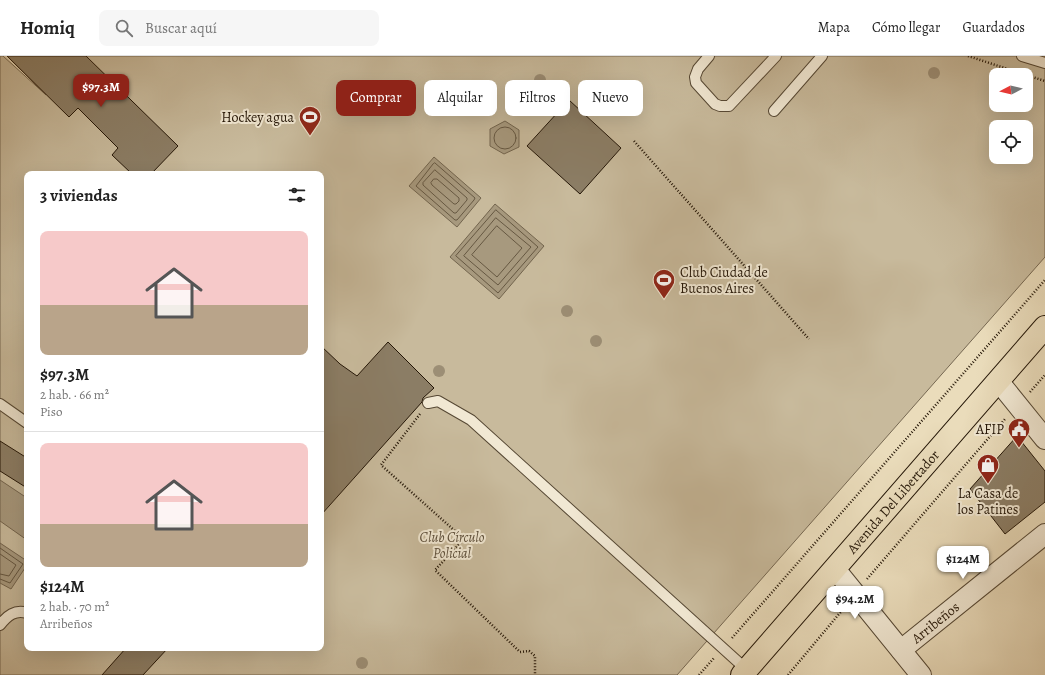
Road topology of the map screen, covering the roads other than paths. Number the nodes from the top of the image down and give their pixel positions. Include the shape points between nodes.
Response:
1 (709, 56) edge
2 (776, 56) edge
3 (822, 56) edge
4 (1022, 56) edge
5 (1045, 63) edge
6 (774, 111) dead end
7 (1045, 327) edge
8 (998, 382) junction
9 (428, 403) road end
10 (0, 404) edge
11 (24, 421) edge
12 (1045, 439) edge
13 (1045, 534) edge
14 (835, 569) junction
15 (24, 612) edge
16 (0, 625) edge
17 (901, 650) junction
18 (744, 672) edge
19 (921, 675) edge

1 - 2 lane via 698,69 696,83 715,104 729,106
3 - 6 lane
4 - 5 lane
7 - 8 main road, Avenida Del Libertador
8 - 12 street
8 - 14 main road, Avenida Del Libertador
9 - 18 lane via 438,401 471,420 705,631
10 - 11 lane
13 - 17 street, Arribeños
14 - 17 street
14 - 18 main road, Avenida Del Libertador
15 - 16 lane via 8,615
17 - 19 street

